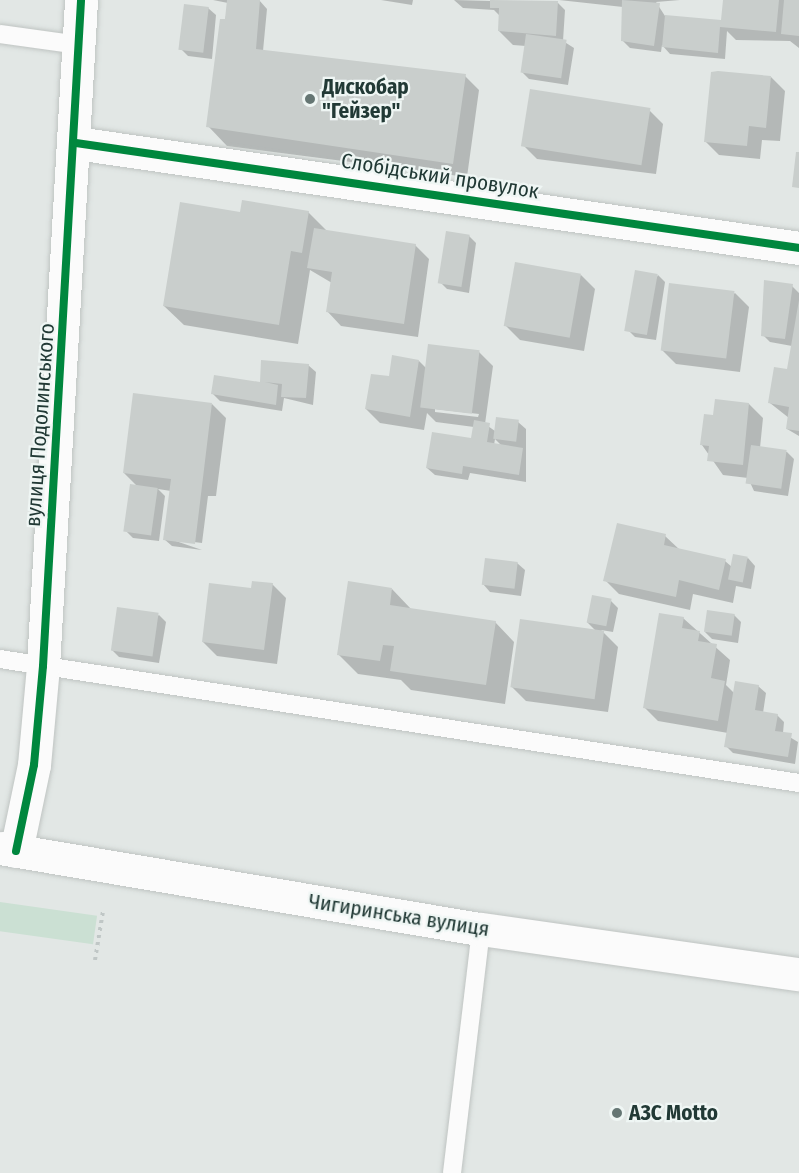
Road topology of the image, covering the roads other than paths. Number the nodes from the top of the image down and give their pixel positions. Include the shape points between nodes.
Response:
1 (81, 0) edge
2 (0, 34) edge
3 (79, 45) junction
4 (76, 143) junction
5 (799, 248) edge
6 (0, 659) edge
7 (44, 666) junction
8 (799, 783) edge
9 (8, 850) edge
10 (481, 929) junction
11 (799, 974) edge
12 (452, 1173) edge

1 - 3 street, вулиця Подолинського
2 - 3 lane
3 - 4 street, вулиця Подолинського
4 - 5 street, Слобідський провулок
4 - 7 street, вулиця Подолинського
6 - 7 lane
7 - 8 lane
7 - 9 street, вулиця Подолинського via 34,765
9 - 10 street, Чигиринська вулиця
10 - 11 street, Чигиринська вулиця
10 - 12 lane

